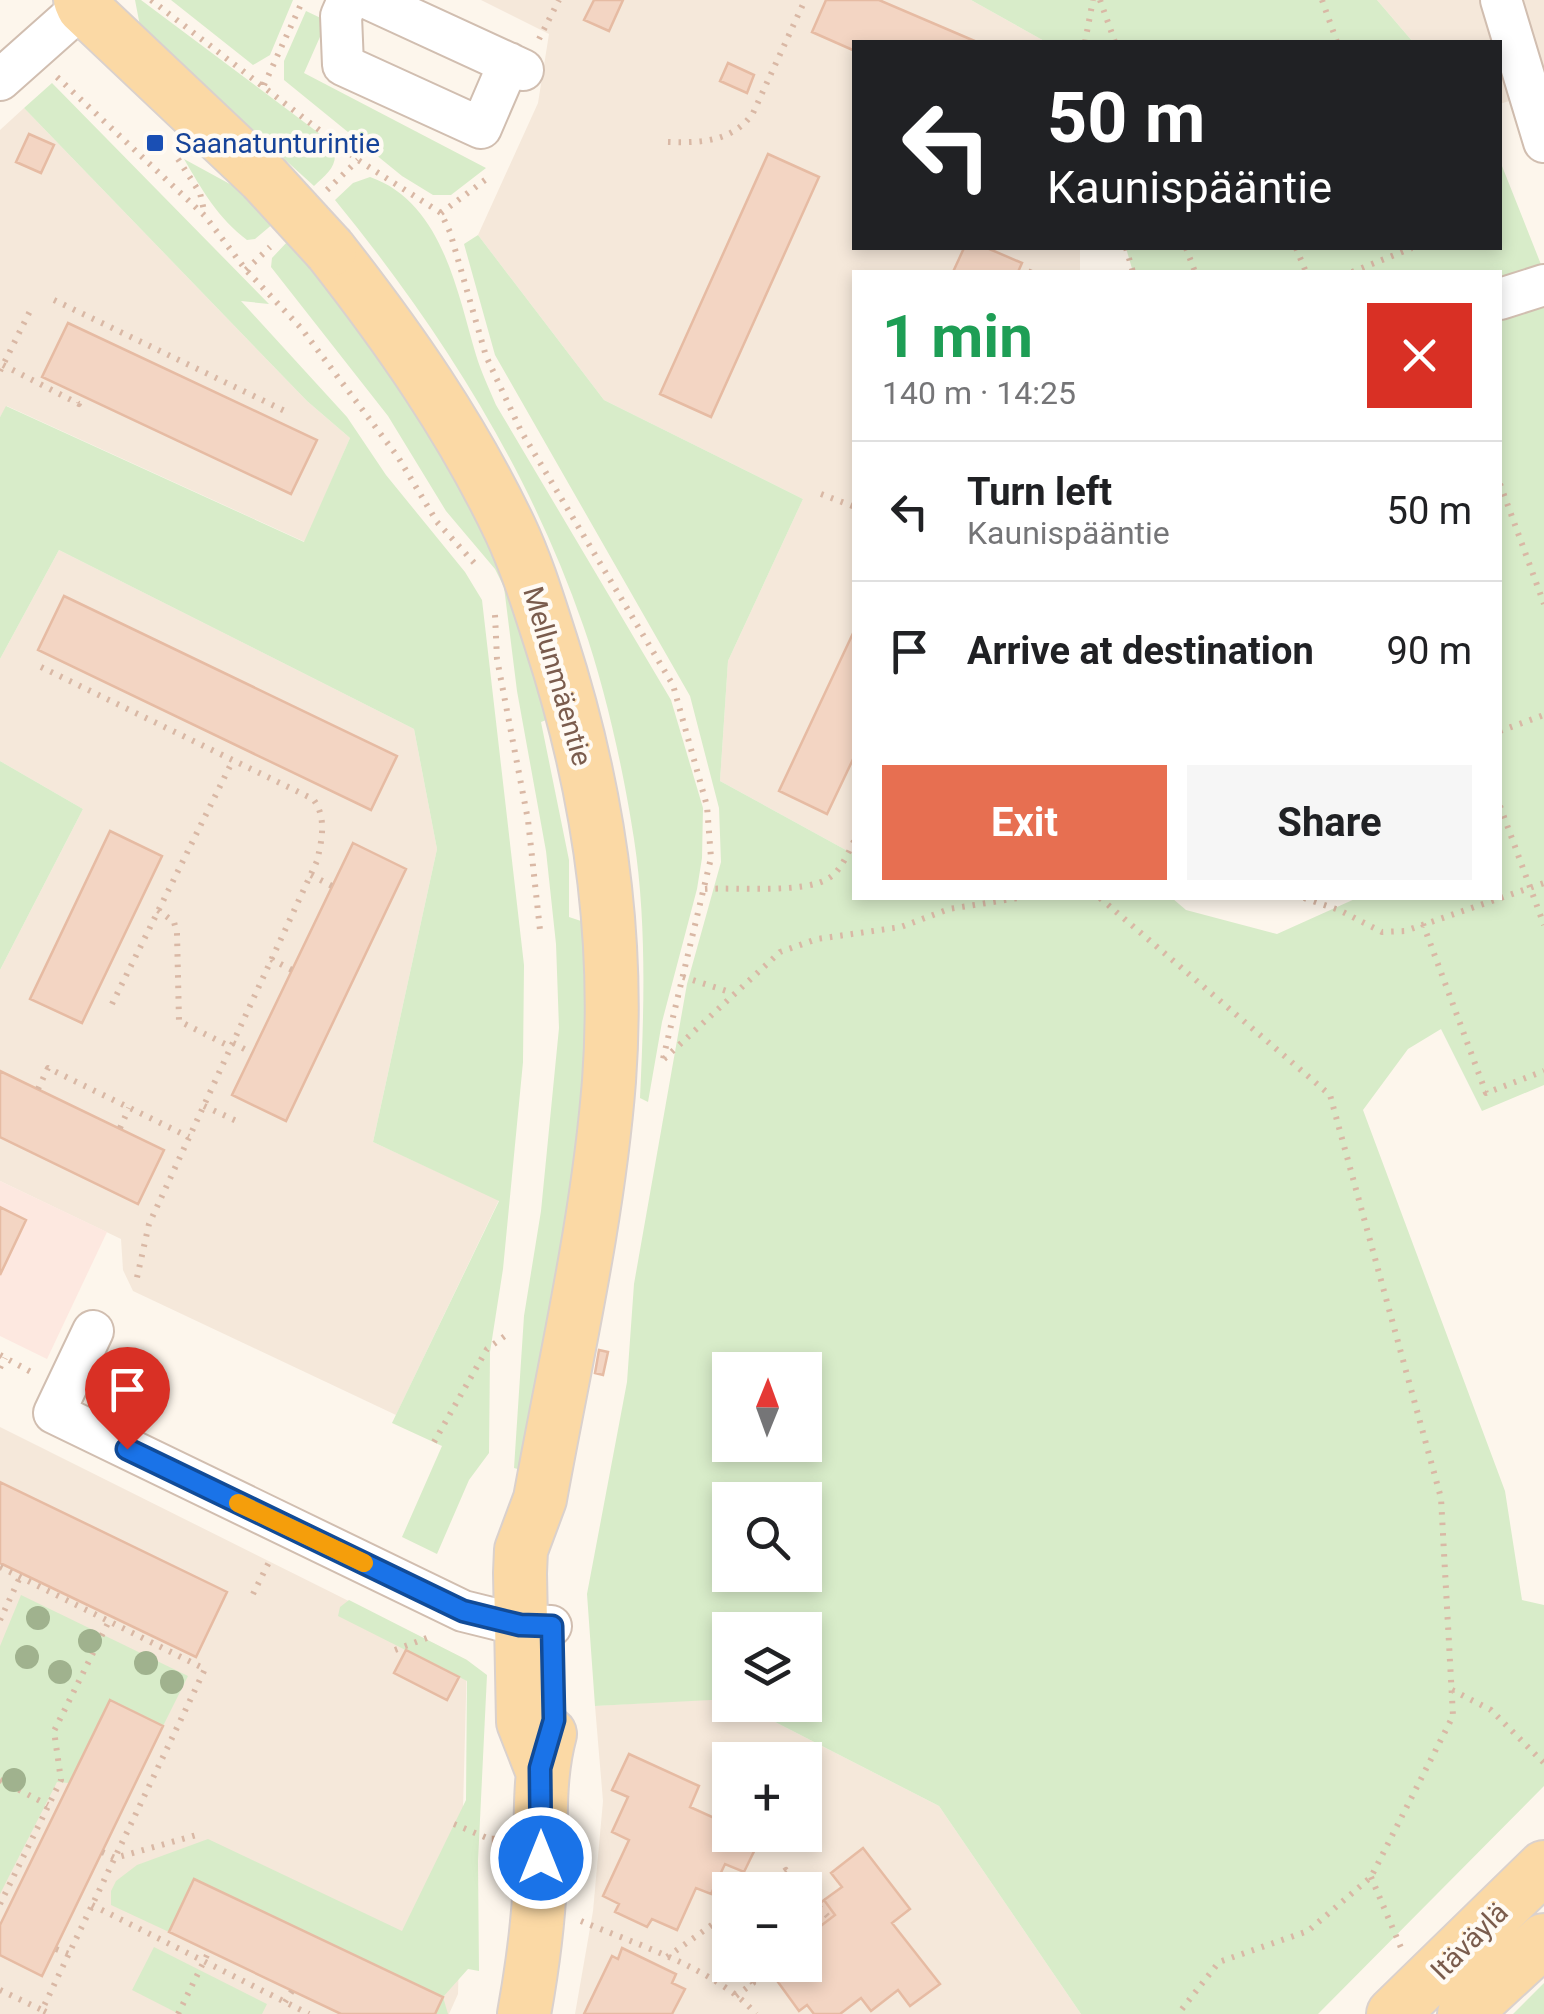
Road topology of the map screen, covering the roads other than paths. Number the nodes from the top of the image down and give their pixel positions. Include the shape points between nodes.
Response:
1 (348, 0) edge
2 (370, 0) edge
3 (1501, 0) edge
4 (79, 2) edge
5 (0, 80) edge
6 (1544, 142) edge
7 (1544, 286) edge
8 (1502, 298) edge
9 (93, 1331) dead end
10 (536, 1625) junction
11 (1544, 1868) edge
12 (1544, 1940) edge
13 (524, 2014) edge
14 (1393, 2014) edge
15 (1464, 2014) edge

1 - 2 street via 341,16 343,65 481,128 516,67
3 - 6 street
4 - 5 street
4 - 10 main road, Mellunmäentie, bridge via 264,178 396,334 512,532 572,705 610,930 609,1078 592,1216 540,1499 521,1550
7 - 8 street
9 - 10 street via 54,1414 463,1611
10 - 13 main road, Mellunmäentie via 523,1722 540,1768 540,1886
11 - 14 main road, Itäväylä
12 - 15 main road, Itäväylä

